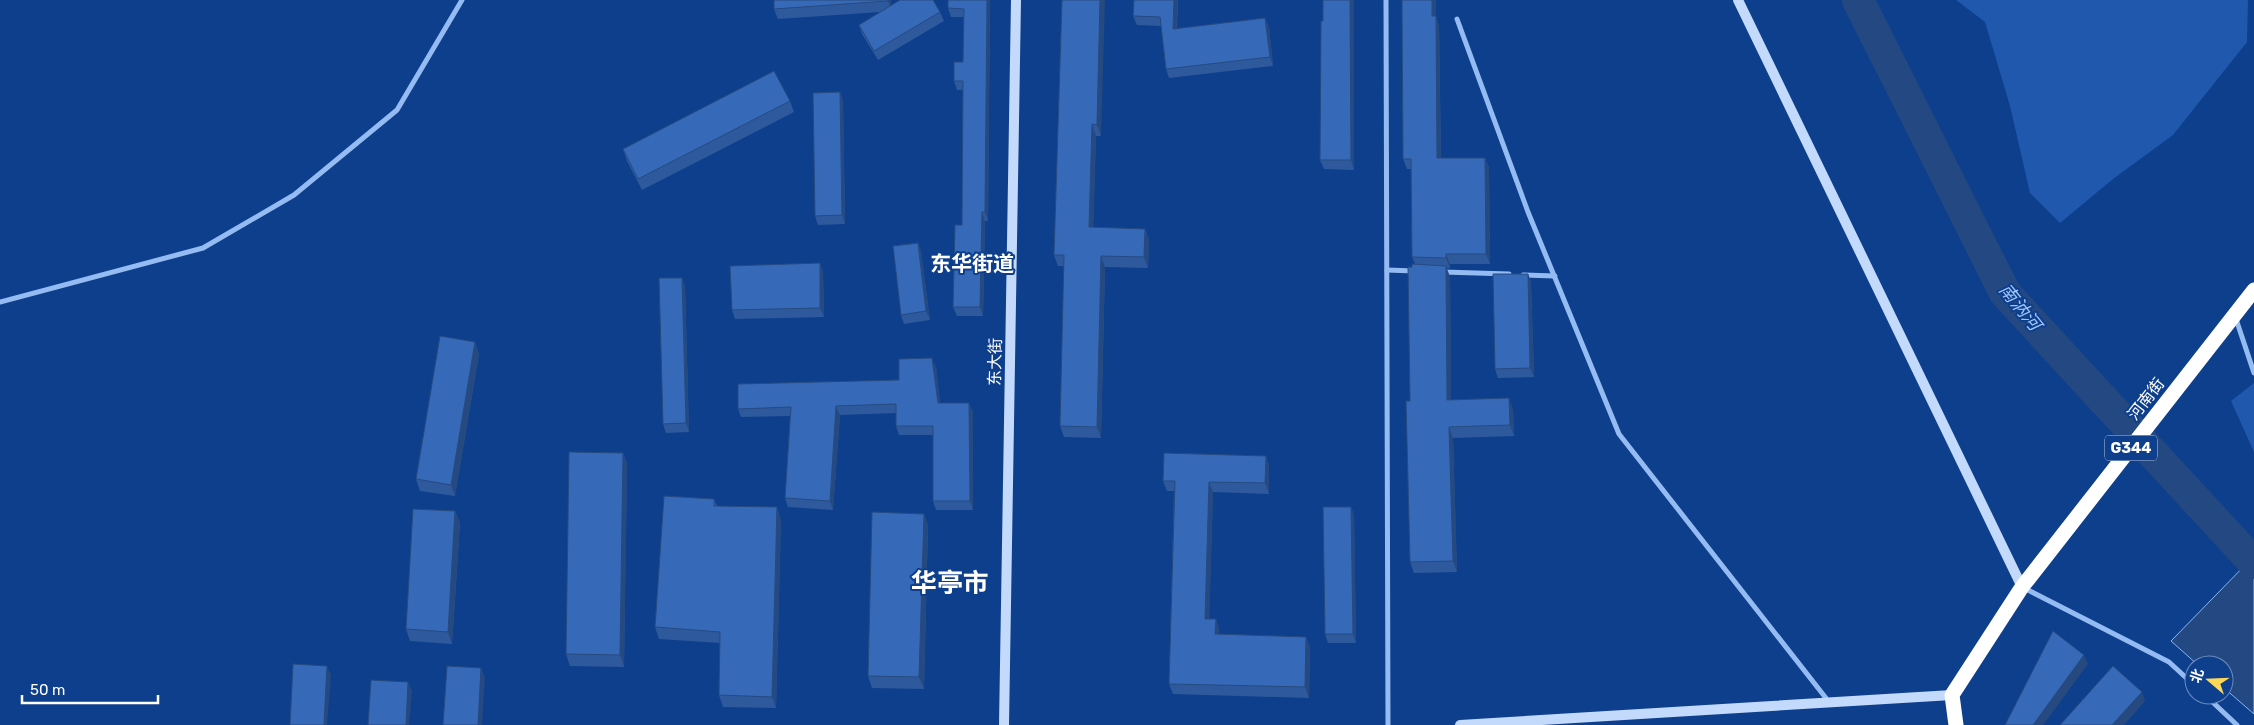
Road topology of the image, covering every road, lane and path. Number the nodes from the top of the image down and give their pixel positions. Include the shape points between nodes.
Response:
1 (462, 0) edge
2 (1016, 0) edge
3 (1386, 0) edge
4 (1738, 0) edge
5 (1457, 19) dead end
6 (1386, 270) junction
7 (1416, 271) edge
8 (1436, 272) edge
9 (1555, 276) junction
10 (2254, 290) edge
11 (0, 302) edge
12 (2234, 315) junction
13 (2254, 373) edge
14 (2022, 587) junction
15 (2184, 676) edge
16 (1952, 695) junction
17 (1829, 702) junction
18 (2216, 705) edge
19 (1004, 725) edge
20 (1388, 725) edge
21 (1460, 725) edge
22 (1956, 725) edge
23 (2237, 725) edge

1 - 11 street via 397,110 294,195 203,248
2 - 19 street, 东大街
3 - 6 street
4 - 14 street
5 - 9 street
6 - 7 street
6 - 20 street
8 - 9 street
9 - 17 street via 1620,434
10 - 12 highway, 河南街 / G344
12 - 13 street
12 - 14 highway, 河南街 / G344
14 - 15 street via 2169,662
14 - 16 highway, G344
16 - 17 street
16 - 22 highway
17 - 21 street
18 - 23 street

